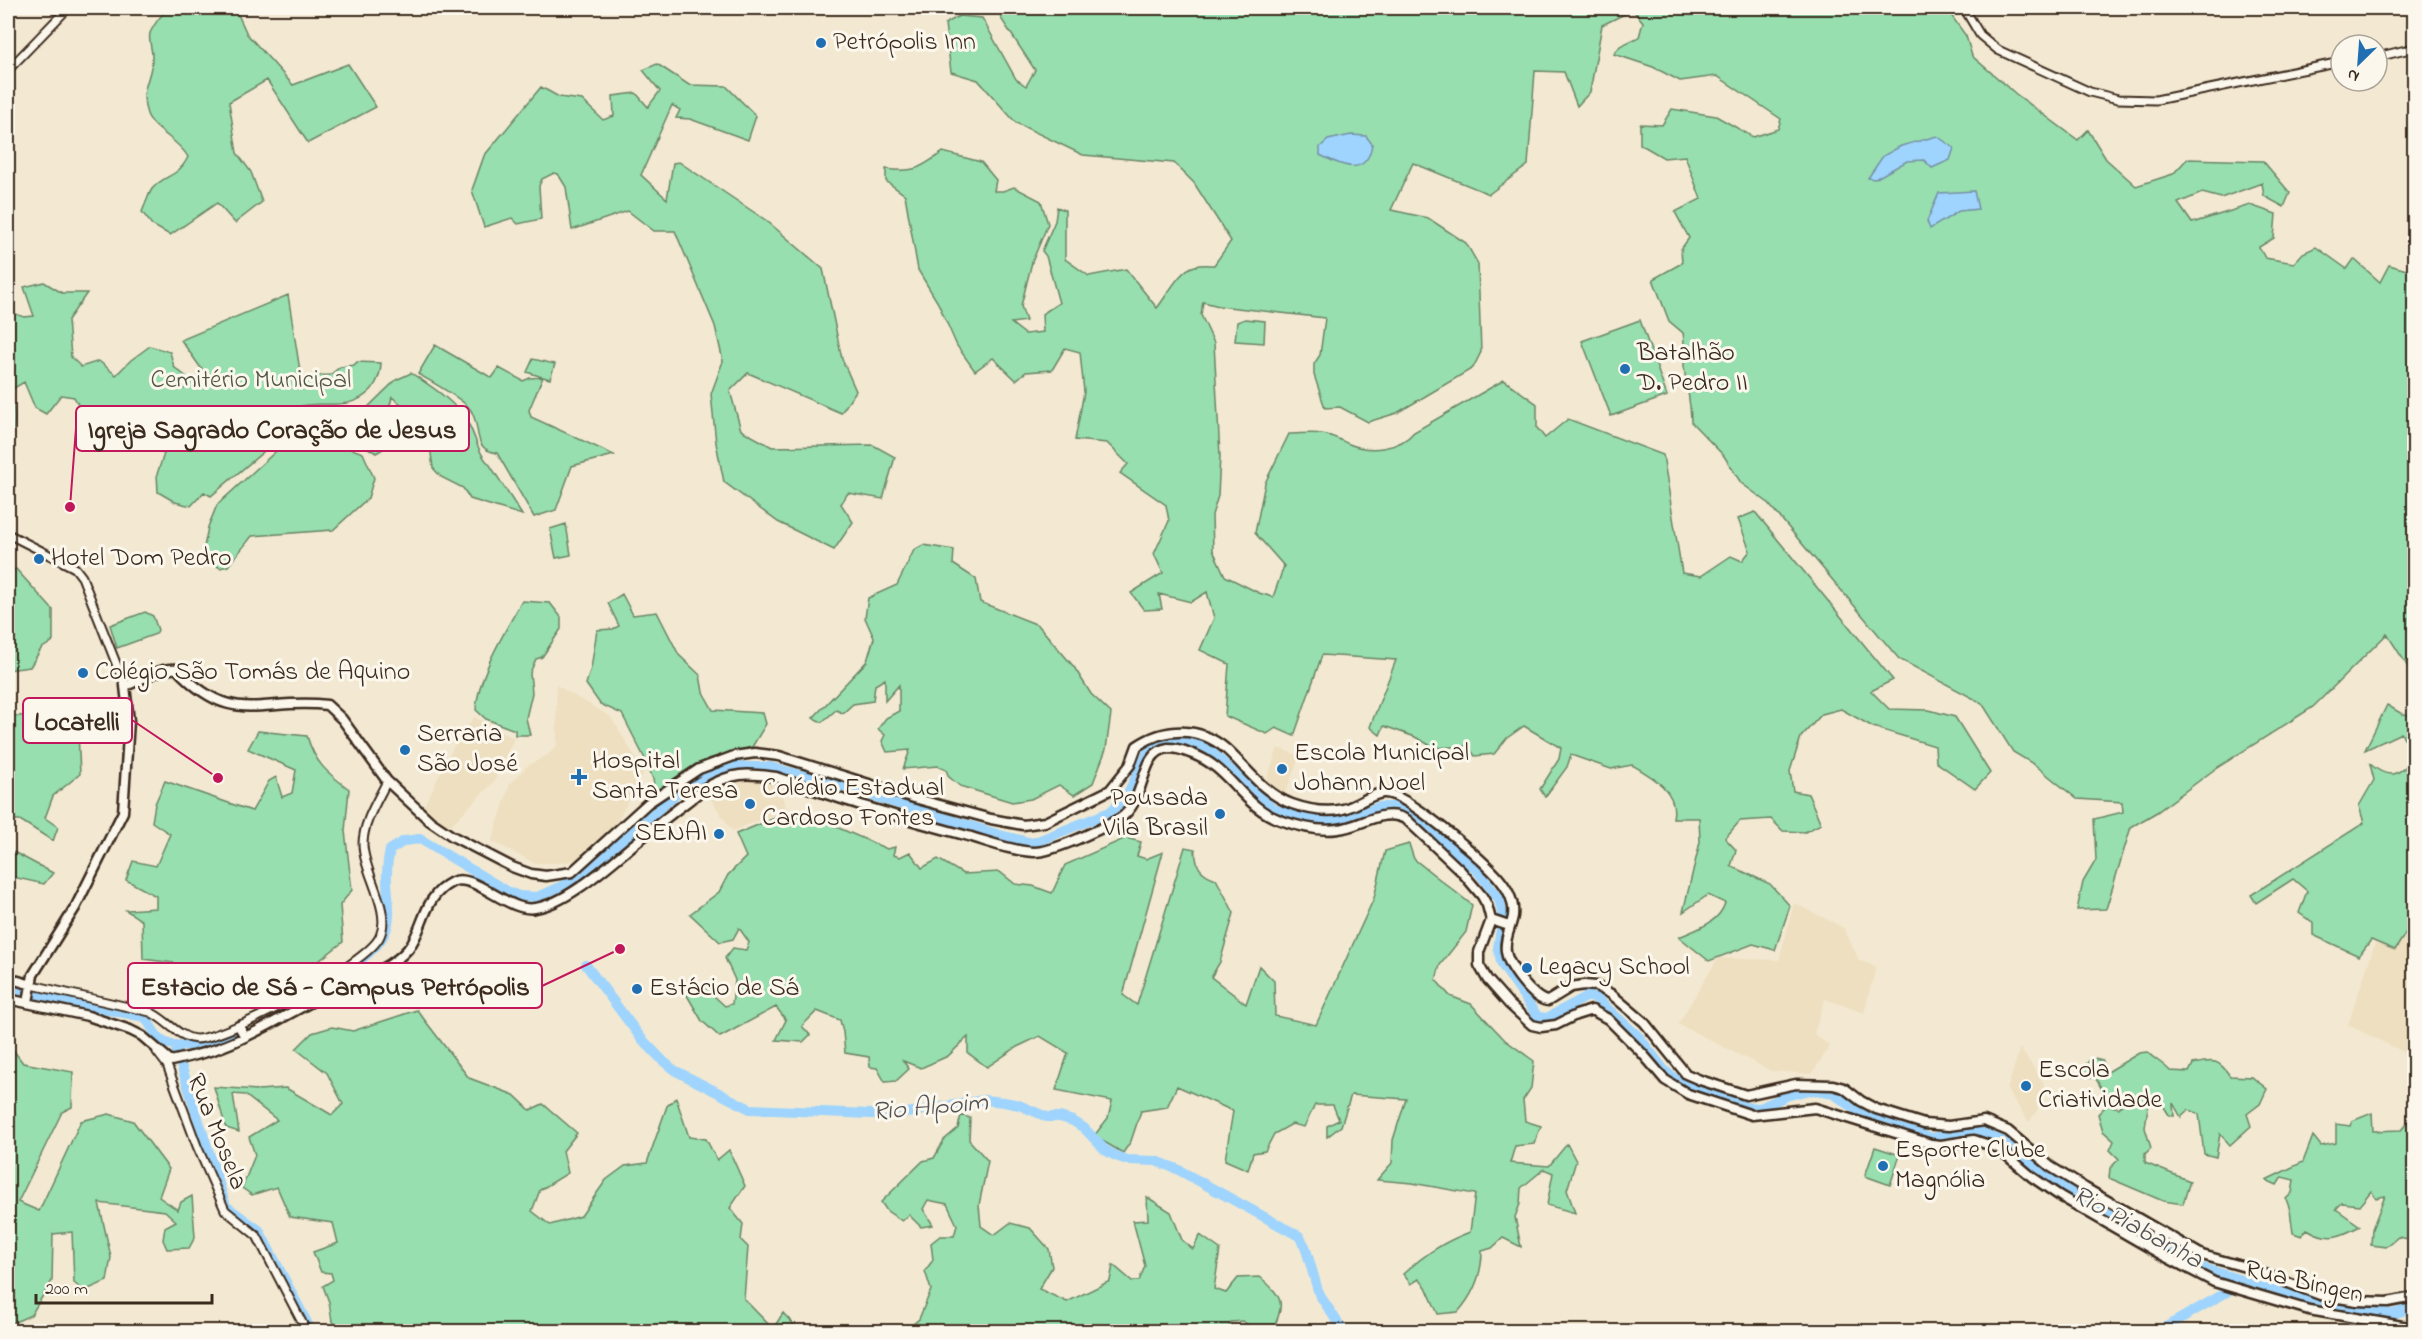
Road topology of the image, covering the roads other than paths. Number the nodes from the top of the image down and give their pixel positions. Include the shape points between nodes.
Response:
1 (68, 8) edge
2 (1964, 8) edge
3 (2415, 48) edge
4 (2389, 54) edge
5 (2329, 64) edge
6 (8, 70) edge
7 (8, 534) edge
8 (125, 686) junction
9 (1130, 765) junction
10 (1146, 769) junction
11 (387, 781) junction
12 (1491, 920) junction
13 (1509, 926) junction
14 (8, 978) edge
15 (32, 985) junction
16 (8, 999) edge
17 (28, 1002) junction
18 (239, 1026) junction
19 (245, 1037) junction
20 (169, 1063) junction
21 (2157, 1230) junction
22 (2149, 1247) junction
23 (2410, 1298) edge
24 (2415, 1328) edge
25 (307, 1332) edge

1 - 6 main road
2 - 5 main road via 1980,35 1998,50 2090,92 2118,99 2156,100
3 - 4 main road
7 - 8 main road via 75,568 82,577
8 - 11 main road via 169,668 177,669 208,695 232,706 327,705
8 - 15 main road via 129,721 123,812 75,908 33,975
9 - 10 main road
9 - 11 main road, Rua Bingen via 1110,790 1045,822 1023,825 936,804 779,756 735,756 699,769 648,803 572,872 555,876 527,873 452,836 413,807
9 - 13 main road, Rua Bingen via 1137,746 1160,733 1175,731 1220,746 1269,791 1296,805 1323,812 1338,811 1373,795 1397,796 1425,814 1496,876 1509,893 1513,917
10 - 12 main road via 1149,759 1162,750 1187,752 1217,766 1267,814 1321,830 1339,829 1380,816 1400,816 1461,871 1482,896
10 - 19 main road via 1138,797 1118,820 1035,852 950,832 776,777 727,776 705,788 559,900 523,909 471,882 452,882 432,899 409,948 391,962
11 - 18 main road via 363,840 381,914 380,938 330,978
12 - 13 main road
12 - 22 main road, Rua Bingen via 1479,952 1479,965 1509,1004 1532,1025 1549,1027 1587,1010 1598,1012 1674,1086 1752,1116 1815,1108 1931,1144 1986,1142 2060,1196
13 - 21 main road, Rua Bingen via 1507,957 1537,999 1548,1001 1571,987 1584,985 1603,989 1644,1022 1686,1074 1746,1095 1796,1084 1833,1085 1876,1108 1924,1124 1949,1126 1984,1120 2015,1136 2051,1167
14 - 15 main road
15 - 17 main road
15 - 18 main road via 150,1012 187,1038 204,1038
16 - 17 main road
17 - 20 main road via 130,1030 142,1036
18 - 19 main road
19 - 20 main road
20 - 25 main road, Rua Mosela via 196,1146 225,1210 257,1236
21 - 22 main road
21 - 23 main road, Rua Bingen via 2202,1255 2320,1295 2357,1301
22 - 24 main road, Rua Bingen via 2235,1289 2309,1310

